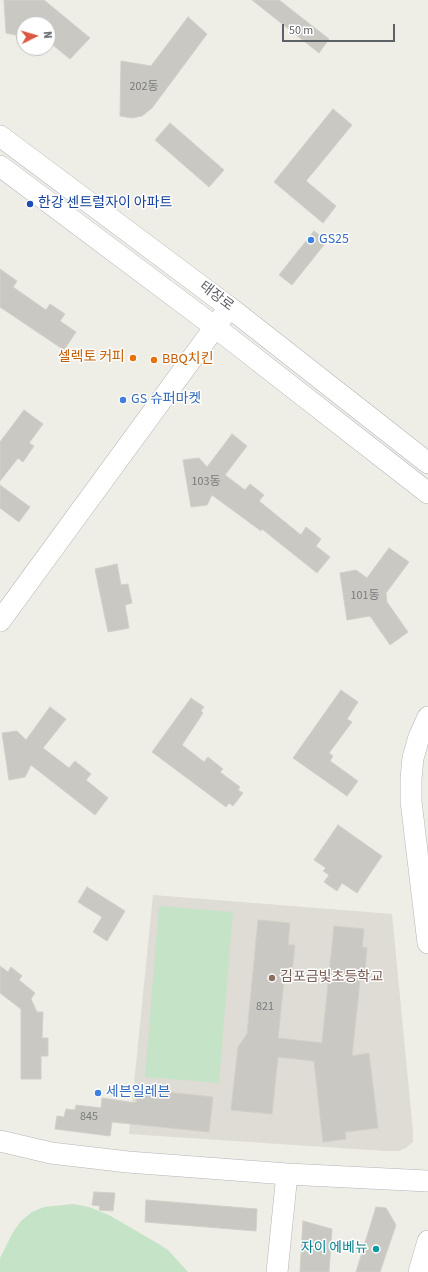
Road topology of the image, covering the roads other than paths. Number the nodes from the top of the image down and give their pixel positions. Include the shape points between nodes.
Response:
1 (0, 136) edge
2 (0, 166) edge
3 (229, 307) junction
4 (215, 327) junction
5 (428, 463) edge
6 (428, 493) edge
7 (0, 621) edge
8 (428, 718) edge
9 (428, 943) edge
10 (0, 1141) edge
11 (287, 1174) junction
12 (428, 1181) edge
13 (428, 1241) edge
14 (277, 1272) edge
15 (419, 1272) edge

1 - 3 street, 태장로
2 - 4 street
3 - 4 street
3 - 5 street, 태장로
4 - 6 street
4 - 7 street
8 - 9 street via 418,737 413,758 411,801
10 - 11 street via 31,1150 58,1154
11 - 12 street
11 - 14 street
13 - 15 street

